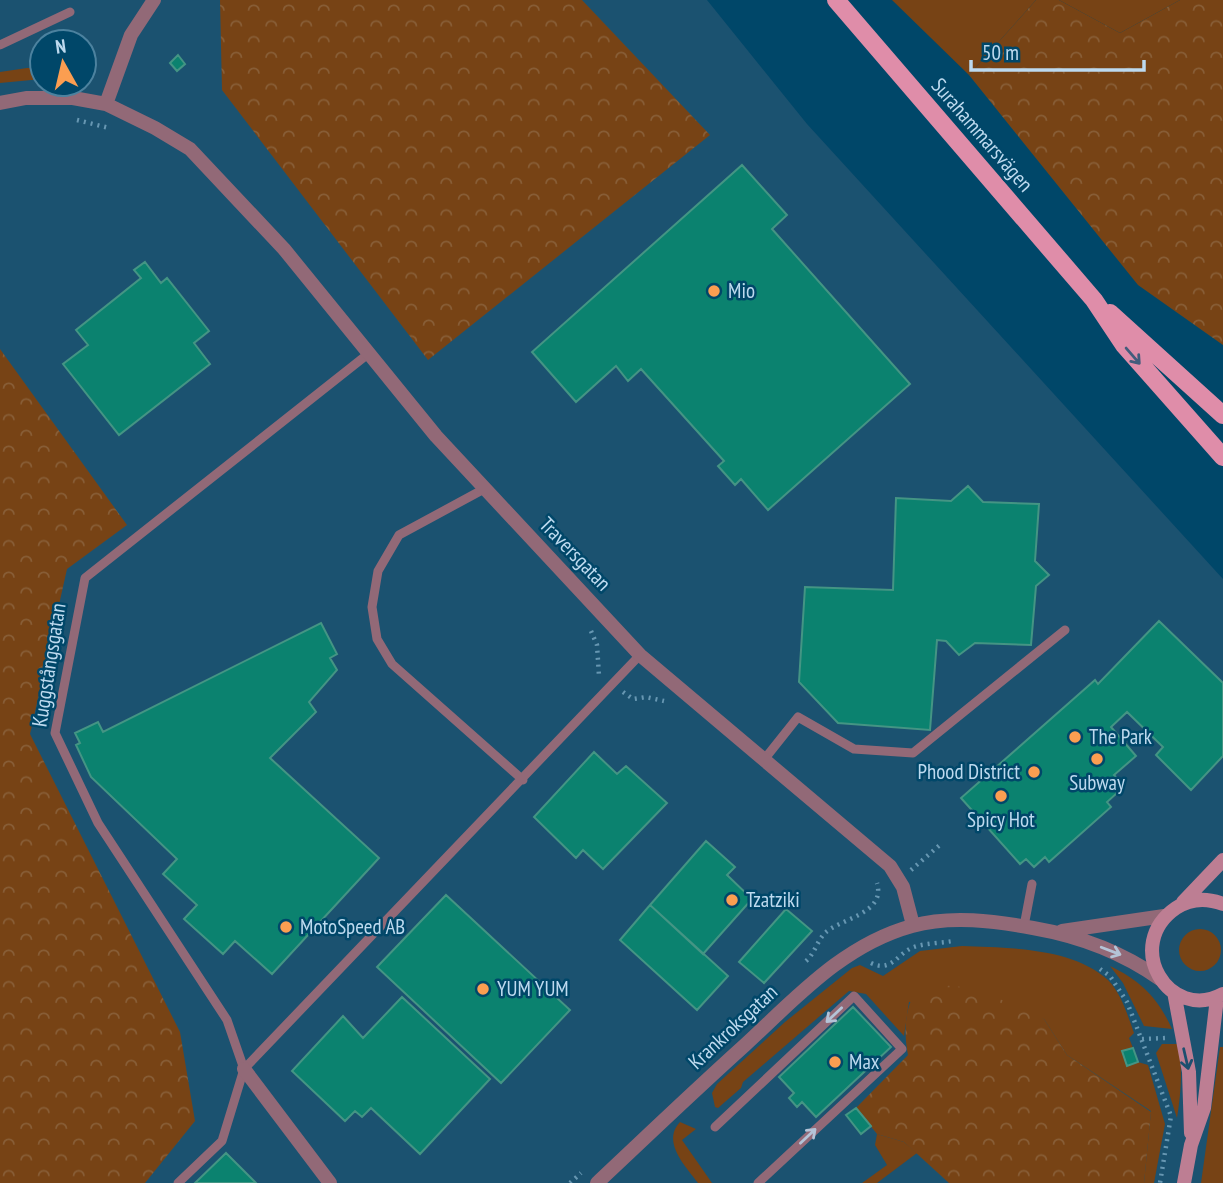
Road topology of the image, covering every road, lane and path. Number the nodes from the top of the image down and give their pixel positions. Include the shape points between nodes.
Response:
1 (154, 0) edge
2 (836, 0) edge
3 (70, 12) dead end
4 (0, 45) edge
5 (0, 103) edge
6 (106, 104) junction
7 (1094, 300) junction
8 (368, 354) junction
9 (1223, 415) edge
10 (1223, 457) edge
11 (484, 489) junction
12 (1065, 630) dead end
13 (640, 655) junction
14 (612, 685) junction
15 (669, 702) dead end
16 (763, 761) junction
17 (523, 780) junction
18 (1223, 860) edge
19 (873, 874) dead end
20 (1032, 884) dead end
21 (1183, 903) junction
22 (1223, 904) edge
23 (1164, 916) junction
24 (855, 918) dead end
25 (914, 925) junction
26 (1024, 926) junction
27 (1058, 932) junction
28 (955, 940) dead end
29 (868, 961) dead end
30 (1091, 962) dead end
31 (1160, 979) junction
32 (1174, 992) junction
33 (1220, 996) edge
34 (244, 1069) junction
35 (715, 1127) dead end
36 (1191, 1145) junction
37 (178, 1183) edge
38 (330, 1183) edge
39 (597, 1183) edge
40 (758, 1183) edge
41 (1160, 1183) edge
42 (1184, 1183) edge

1 - 6 street via 131,35
2 - 7 main road, Surahammarsvägen
3 - 4 lane
5 - 6 street, Traversgatan via 74,98
6 - 8 street, Traversgatan via 190,149 284,249
7 - 9 main road, Surahammarsvägen
7 -> 10 main road, Surahammarsvägen via 1124,345
8 - 11 street, Traversgatan
8 - 34 lane, Kuggstångsgatan via 85,578 55,733 98,823 228,1020
11 - 13 street, Traversgatan
11 - 17 lane via 399,536 378,570 374,617 377,639 393,664
12 - 16 lane via 913,753 854,749 798,717
13 - 14 lane
13 - 16 street, Traversgatan
14 - 15 path via 633,699
14 - 17 lane
16 - 25 street, Traversgatan via 890,866 903,887
17 - 34 lane
18 - 21 street
19 - 24 path via 879,887 876,901
20 - 26 lane
21 - 22 street via 1209,900
21 - 23 street
23 - 27 street
23 - 31 street via 1152,940 1151,954
25 - 26 street via 995,920
25 - 39 street, Krankroksgatan via 882,936 833,964
26 - 27 street
27 -> 31 street via 1132,959
28 - 29 path via 915,947 893,964 878,966
30 - 41 path via 1110,976 1127,1002 1171,1116
31 - 32 street
32 - 33 street via 1195,1000
32 -> 36 street via 1189,1072
33 - 36 street via 1204,1108
34 - 37 lane via 222,1141
34 - 38 street, Kuggstångsgatan
40 -> 35 lane via 902,1049 854,996
36 - 42 street

